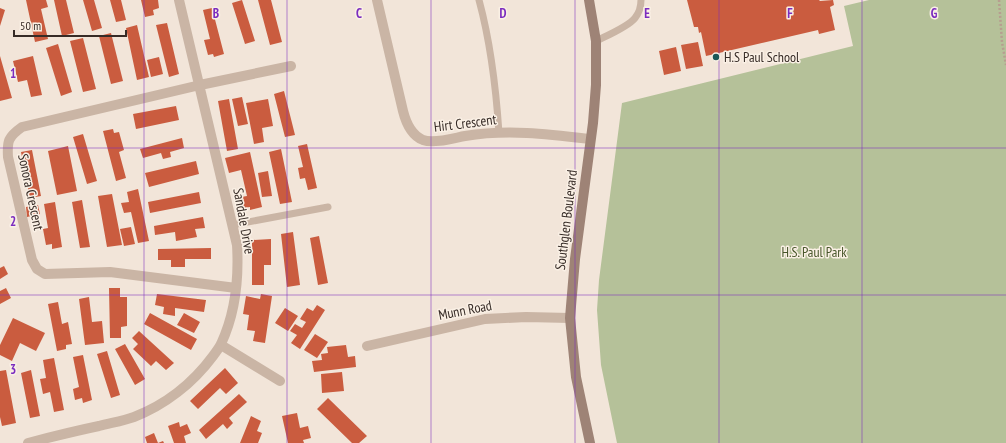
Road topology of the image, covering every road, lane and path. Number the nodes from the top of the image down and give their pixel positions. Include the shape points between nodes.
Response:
1 (179, 0) edge
2 (377, 0) edge
3 (479, 0) edge
4 (589, 0) edge
5 (641, 0) edge
6 (999, 0) edge
7 (596, 41) junction
8 (1006, 65) edge
9 (291, 66) dead end
10 (200, 85) junction
11 (499, 133) junction
12 (590, 139) junction
13 (328, 207) dead end
14 (232, 225) junction
15 (236, 288) junction
16 (570, 318) junction
17 (221, 345) junction
18 (367, 346) dead end
19 (280, 381) dead end
20 (28, 443) edge
21 (590, 443) edge

1 - 10 street, Sandale Drive
2 - 11 street, Hirt Crescent via 403,112 415,136 429,142
3 - 11 lane via 496,85
4 - 7 street, Southglen Boulevard
5 - 7 lane via 635,19
6 - 8 path
7 - 12 street, Southglen Boulevard via 596,85
9 - 10 street, Sonora Crescent
10 - 14 street, Sandale Drive
10 - 15 street, Sonora Crescent via 22,127 10,137 8,157 32,260 37,269 45,274 110,272
11 - 12 street, Hirt Crescent via 547,134
12 - 16 street, Southglen Boulevard
13 - 14 lane
14 - 15 street, Sandale Drive via 237,252
15 - 17 street, Sandale Drive via 230,321
16 - 18 street, Munn Road via 485,319
16 - 21 street, Southglen Boulevard via 576,377
17 - 19 street
17 - 20 street, Sandale Drive via 209,362 176,394 154,407 133,417

